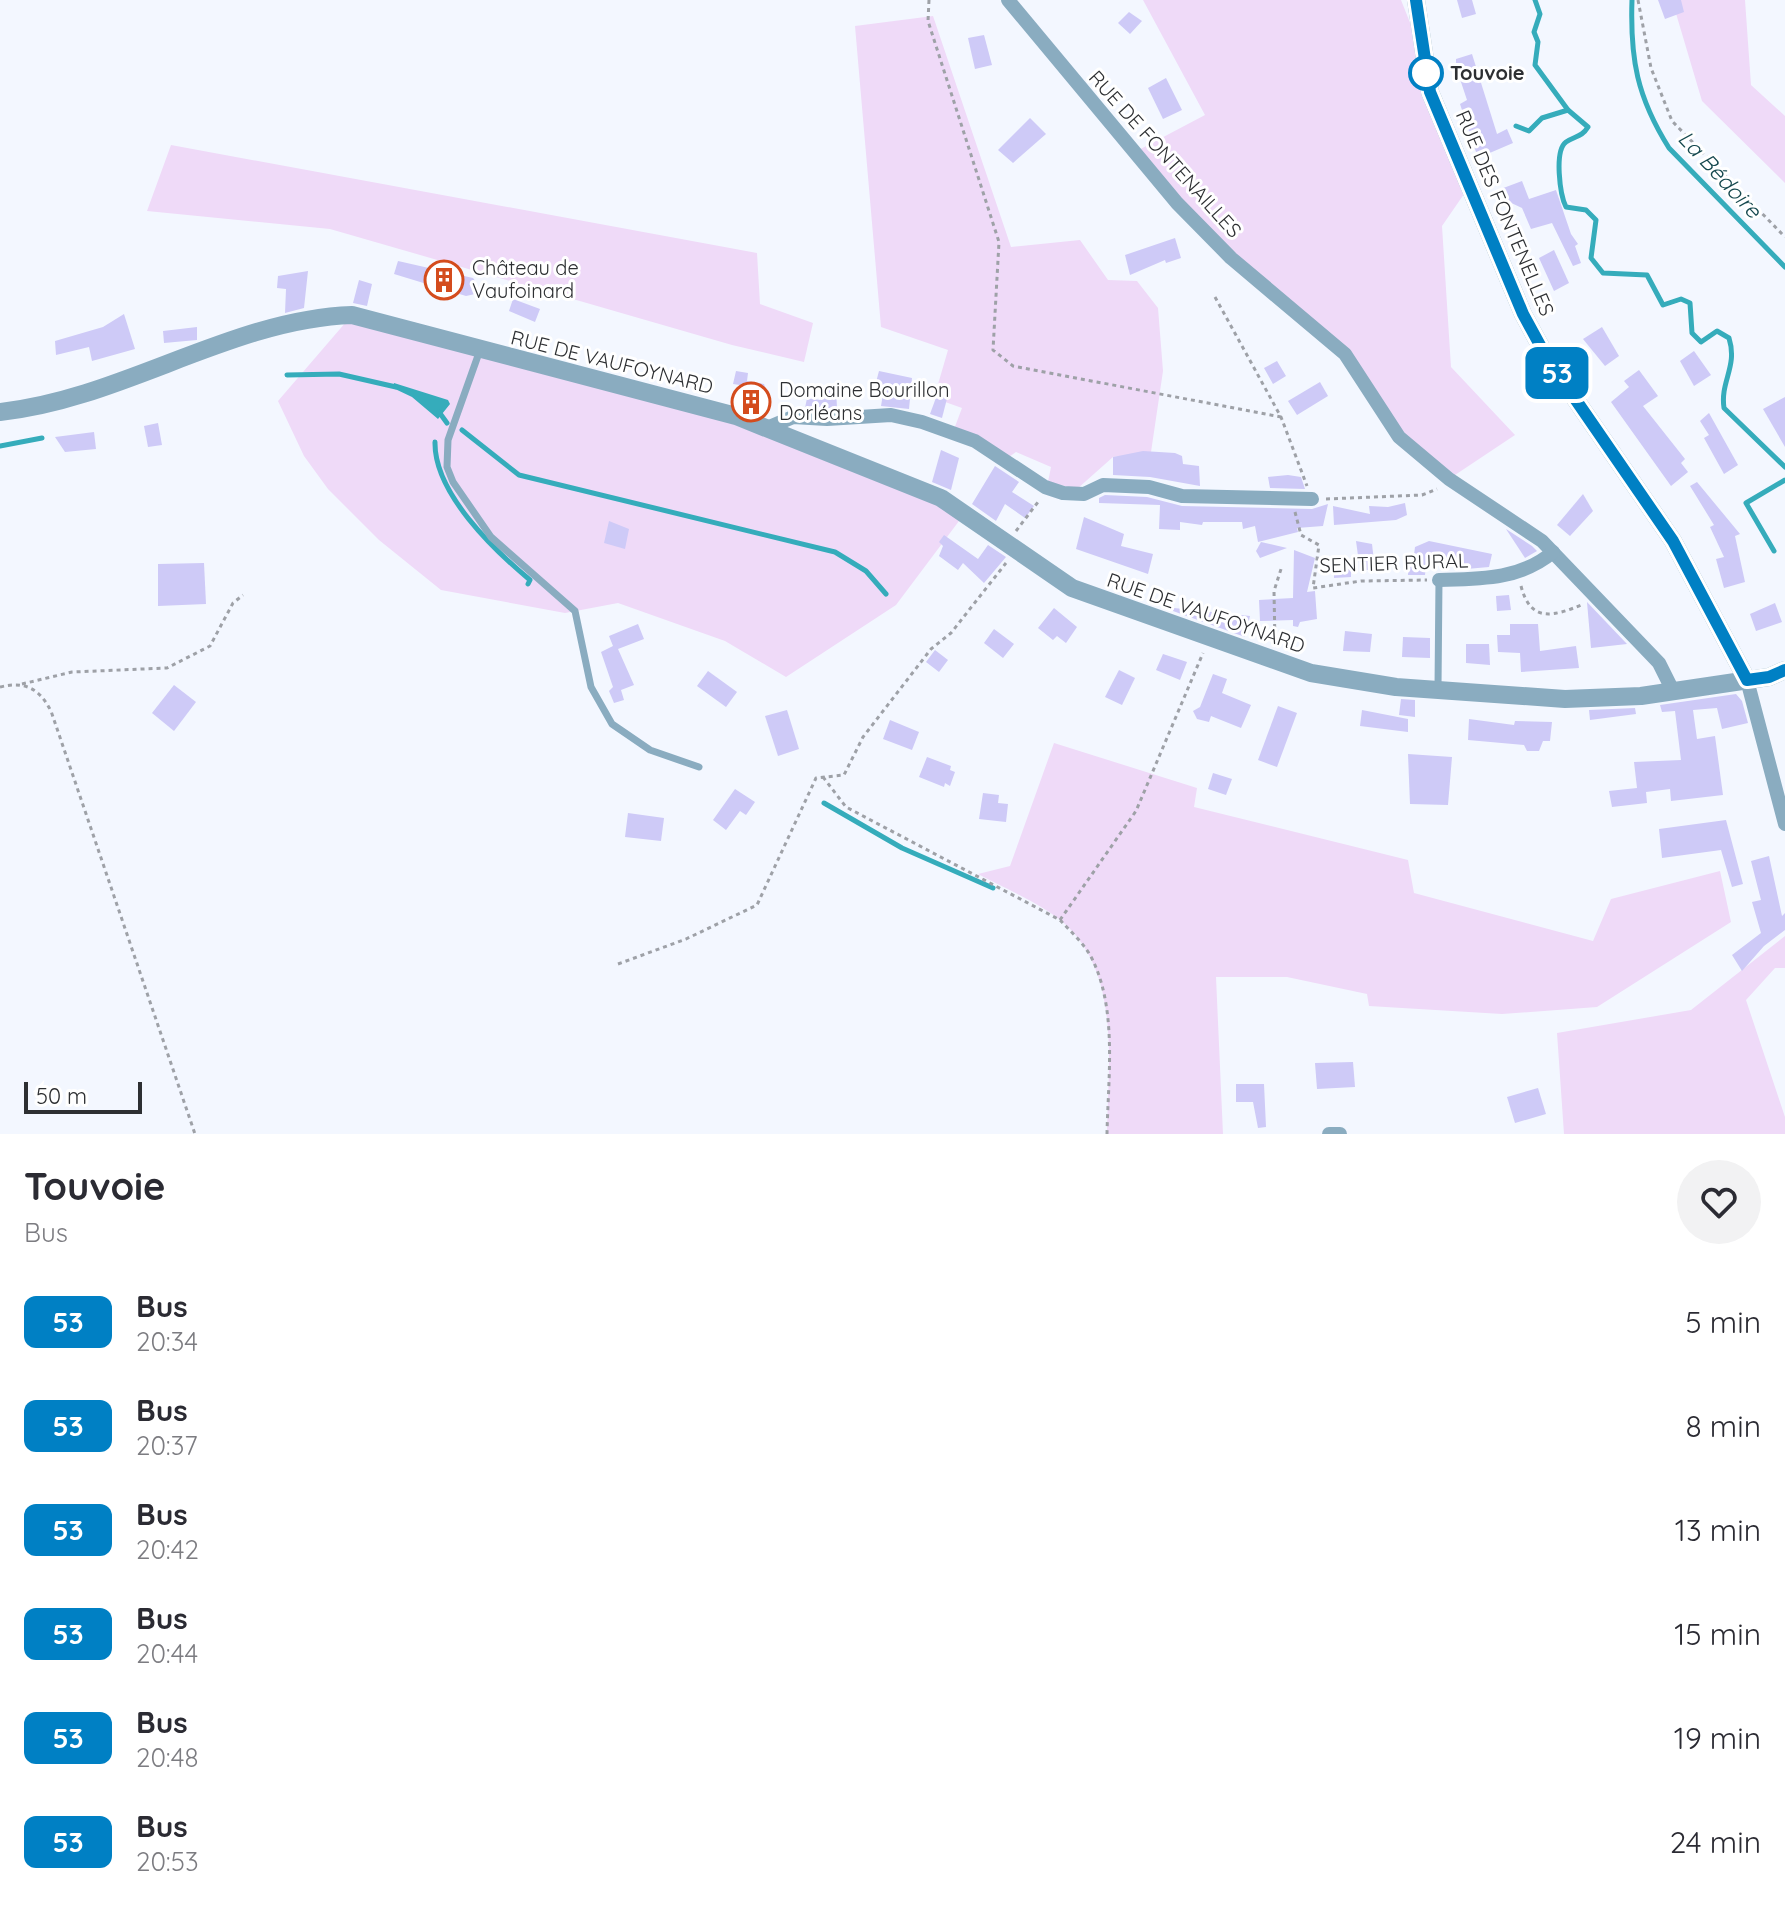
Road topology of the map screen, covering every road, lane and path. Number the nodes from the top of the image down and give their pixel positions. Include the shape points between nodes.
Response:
1 (929, 0) edge
2 (1008, 0) edge
3 (1416, 0) edge
4 (1638, 0) edge
5 (1785, 237) edge
6 (1215, 297) dead end
7 (480, 350) junction
8 (0, 412) edge
9 (1281, 417) junction
10 (767, 428) junction
11 (1449, 479) junction
12 (1045, 487) junction
13 (1312, 499) junction
14 (1294, 511) dead end
15 (1011, 546) junction
16 (1553, 552) junction
17 (1282, 566) dead end
18 (1517, 572) junction
19 (1439, 580) junction
20 (243, 595) dead end
21 (1597, 597) junction
22 (1211, 637) junction
23 (1273, 660) junction
24 (1785, 670) edge
25 (1747, 680) junction
26 (22, 684) junction
27 (0, 687) edge
28 (1438, 689) junction
29 (1673, 691) junction
30 (699, 767) dead end
31 (823, 777) junction
32 (1785, 824) edge
33 (1060, 920) junction
34 (618, 964) dead end
35 (195, 1134) edge
36 (1107, 1134) edge
37 (1329, 1134) edge
38 (1340, 1134) edge

1 - 9 path via 928,21 999,242 993,350 1013,366
2 - 11 street, RUE DE FONTENAILLES via 1177,203 1231,258 1331,339 1399,437
3 - 25 street, RUE DES FONTENELLES via 1430,92 1523,314 1547,358 1673,541
4 - 5 path via 1651,68 1672,121
6 - 9 path
7 - 8 street, RUE DE VAUFOYNARD via 352,315 317,318 262,331 93,393
7 - 10 street, RUE DE VAUFOYNARD
7 - 30 lane via 448,440 447,467 453,482 491,537 575,611 591,687 612,724 650,750
9 - 13 path
10 - 12 street via 793,417 907,418 975,441
10 - 15 street, RUE DE VAUFOYNARD via 941,498
11 - 13 path via 1422,495
11 - 16 street, RUE DE FONTENAILLES
12 - 13 street via 1077,494 1103,485 1149,487 1182,496
12 - 15 path
14 - 19 path, SENTIER RURAL via 1301,535 1319,545 1313,588
15 - 22 street, RUE DE VAUFOYNARD via 1072,588
15 - 31 path via 863,737 844,775
16 - 18 street, SENTIER RURAL
16 - 21 street, RUE DE FONTENAILLES
17 - 23 path via 1274,591
18 - 19 street, SENTIER RURAL via 1482,580
18 - 21 path via 1527,604 1540,614 1568,610
19 - 28 lane
20 - 26 path via 210,646 167,668 72,672
21 - 29 street, RUE DE FONTENAILLES via 1659,663
22 - 23 street, RUE DE VAUFOYNARD
22 - 33 path via 1136,811
23 - 28 street, RUE DE VAUFOYNARD via 1348,681
24 - 25 street
25 - 29 street, RUE DE VAUFOYNARD
25 - 32 street
26 - 27 path
26 - 35 path via 38,692 51,711
28 - 29 street, RUE DE VAUFOYNARD via 1565,699
31 - 33 path via 846,807
31 - 34 path via 816,778 757,905
33 - 36 path via 1094,962 1104,995
37 - 38 street

